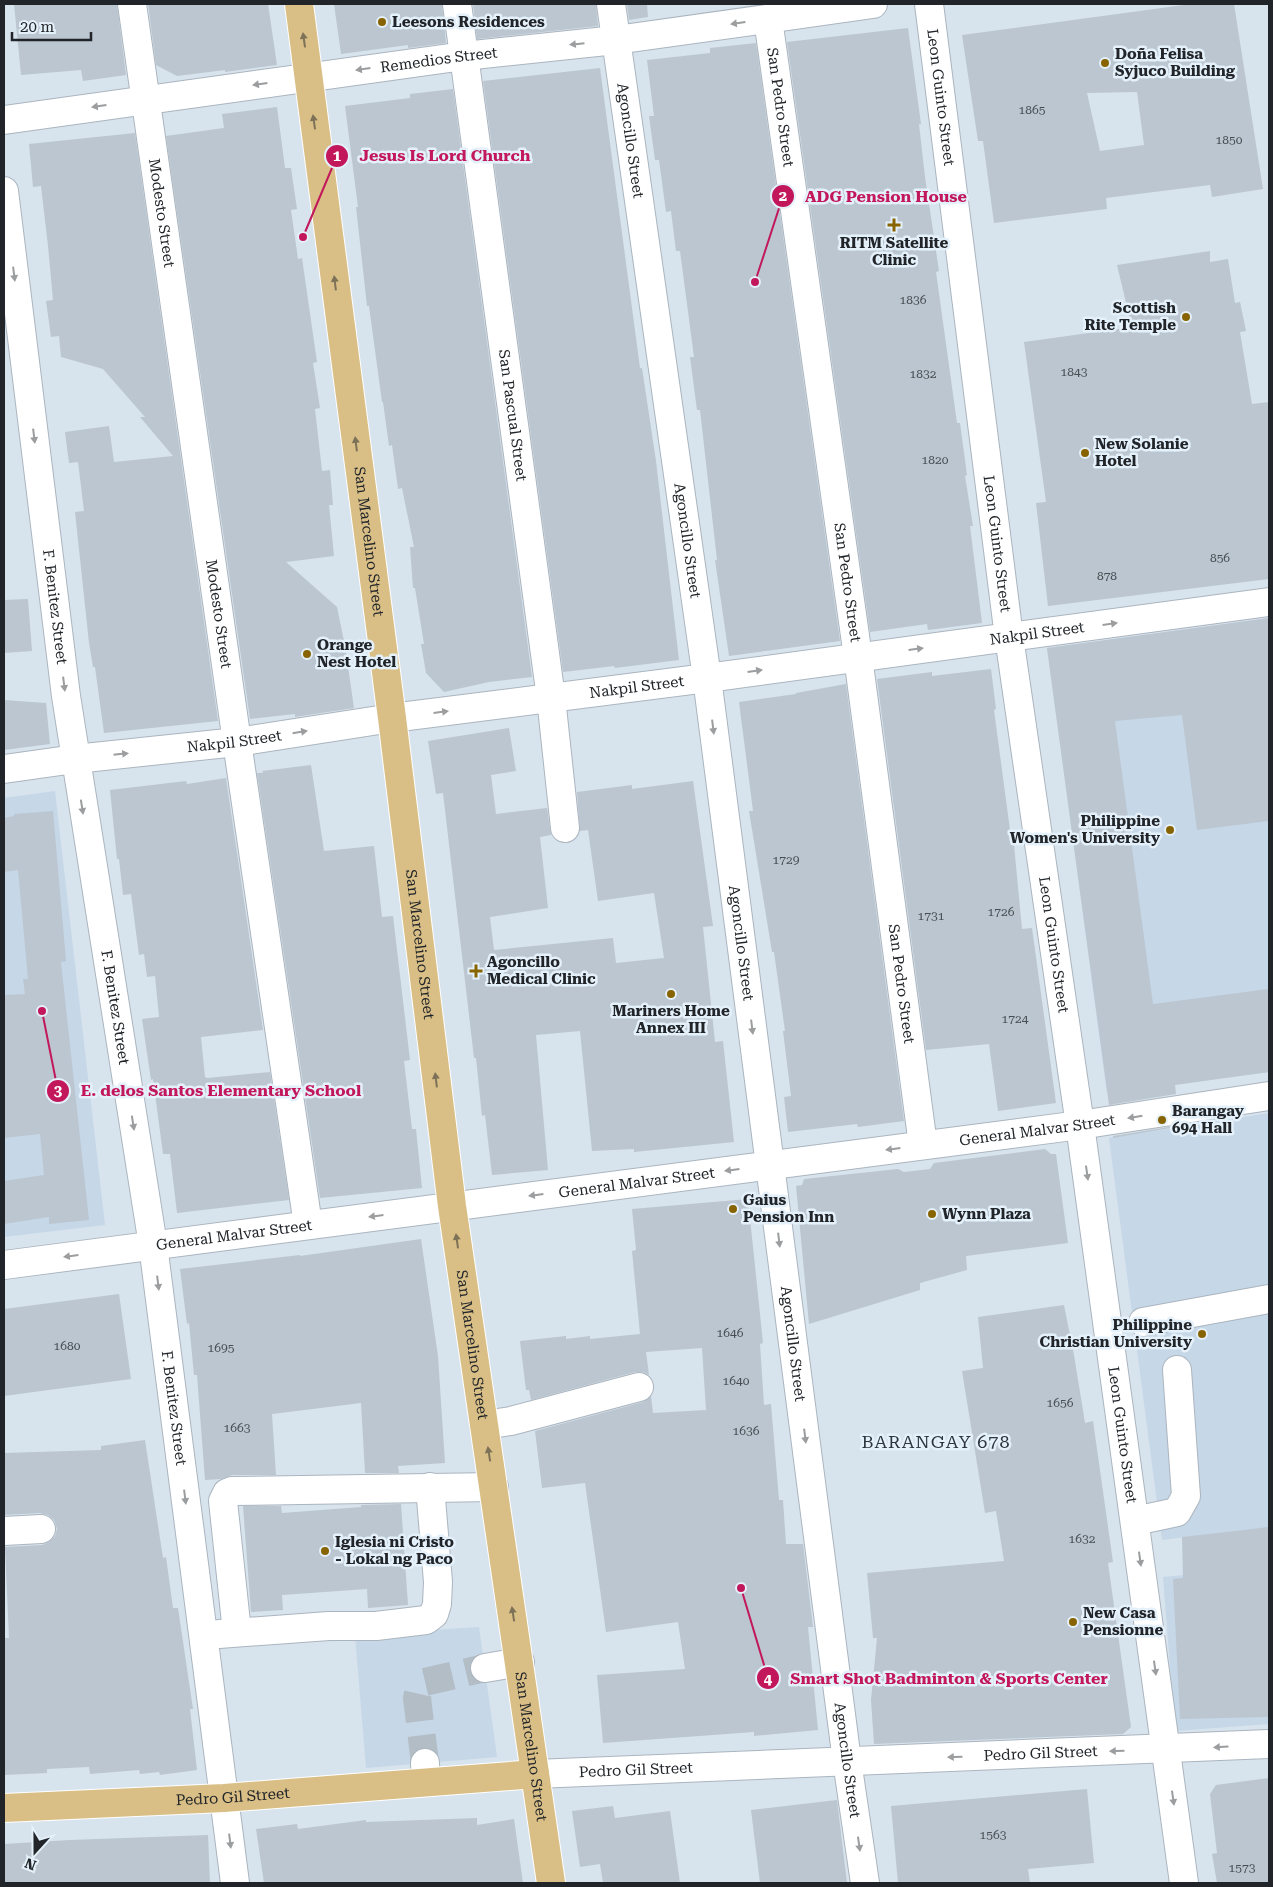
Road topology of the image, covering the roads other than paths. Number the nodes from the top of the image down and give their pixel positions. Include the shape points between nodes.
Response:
1 (132, 4) edge
2 (299, 4) edge
3 (457, 4) edge
4 (611, 4) edge
5 (873, 4) edge
6 (929, 4) edge
7 (800, 9) edge
8 (768, 19) junction
9 (616, 40) junction
10 (464, 56) junction
11 (308, 77) junction
12 (146, 100) junction
13 (4, 120) edge
14 (4, 191) edge
15 (1269, 602) edge
16 (1009, 637) junction
17 (858, 657) junction
18 (707, 678) junction
19 (551, 698) junction
20 (392, 718) junction
21 (237, 742) junction
22 (75, 759) junction
23 (4, 769) edge
24 (565, 828) dead end
25 (1269, 1096) edge
26 (1080, 1125) junction
27 (923, 1145) junction
28 (769, 1165) junction
29 (452, 1206) junction
30 (308, 1225) junction
31 (153, 1245) junction
32 (4, 1265) edge
33 (1269, 1299) edge
34 (1143, 1322) dead end
35 (1177, 1370) dead end
36 (639, 1387) dead end
37 (484, 1425) junction
38 (430, 1487) junction
39 (494, 1487) junction
40 (1135, 1521) junction
41 (41, 1529) dead end
42 (4, 1531) edge
43 (237, 1632) junction
44 (203, 1636) junction
45 (520, 1662) junction
46 (485, 1668) tunnel mouth
47 (1269, 1744) edge
48 (1166, 1750) junction
49 (847, 1761) junction
50 (535, 1774) junction
51 (224, 1798) junction
52 (4, 1808) edge
53 (235, 1883) edge
54 (551, 1883) edge
55 (865, 1883) edge
56 (1184, 1883) edge

1 - 12 street, Modesto Street
11 -> 2 main road, San Marcelino Street
3 - 10 street, San Pascual Street
4 - 9 street, Agoncillo Street
5 - 7 street, Remedios Street
6 - 16 street, Leon Guinto Street
7 - 8 street, Remedios Street
8 -> 9 street, Remedios Street
8 - 17 street, San Pedro Street
9 -> 10 street, Remedios Street
9 - 18 street, Agoncillo Street
10 -> 11 street, Remedios Street
10 - 19 street, San Pascual Street
11 -> 12 street, Remedios Street
20 -> 11 main road, San Marcelino Street
12 -> 13 street, Remedios Street
12 - 21 street, Modesto Street
14 -> 22 street, F. Benitez Street
16 -> 15 street, Nakpil Street
17 -> 16 street, Nakpil Street
16 - 26 street, Leon Guinto Street
18 -> 17 street, Nakpil Street
17 - 27 street, San Pedro Street
18 - 19 street, Nakpil Street
18 -> 28 street, Agoncillo Street
20 -> 19 street, Nakpil Street
19 - 24 street, San Pascual Street
21 -> 20 street, Nakpil Street
29 -> 20 main road, San Marcelino Street
22 -> 21 street, Nakpil Street
21 - 30 street, Modesto Street
22 - 23 street, Nakpil Street
22 -> 31 street, F. Benitez Street
25 -> 26 street, General Malvar Street
26 - 27 street, General Malvar Street
26 -> 40 street, Leon Guinto Street
27 -> 28 street, General Malvar Street
28 -> 29 street, General Malvar Street
28 -> 49 street, Agoncillo Street
29 -> 30 street, General Malvar Street
37 -> 29 main road, San Marcelino Street
30 - 31 street, General Malvar Street
31 -> 32 street, General Malvar Street
31 -> 44 street, F. Benitez Street
33 - 34 street
35 - 40 street via 1186,1496 1177,1512
36 - 37 street via 511,1421
39 -> 37 main road, San Marcelino Street
38 - 39 street
38 - 43 street via 438,1582 434,1614 426,1620 376,1626
38 - 43 street via 226,1493 224,1501
45 -> 39 main road, San Marcelino Street
40 -> 48 street, Leon Guinto Street
41 - 42 street
43 - 44 street
44 - 51 street, F. Benitez Street
45 - 46 street
45 - 50 main road, San Marcelino Street
47 -> 48 street, Pedro Gil Street
48 -> 49 street, Pedro Gil Street
48 -> 56 street, Leon Guinto Street
49 - 50 street, Pedro Gil Street
49 -> 55 street, Agoncillo Street
50 - 51 main road, Pedro Gil Street via 425,1772
50 - 54 main road, San Marcelino Street
51 - 52 main road, Pedro Gil Street
51 -> 53 street, F. Benitez Street

